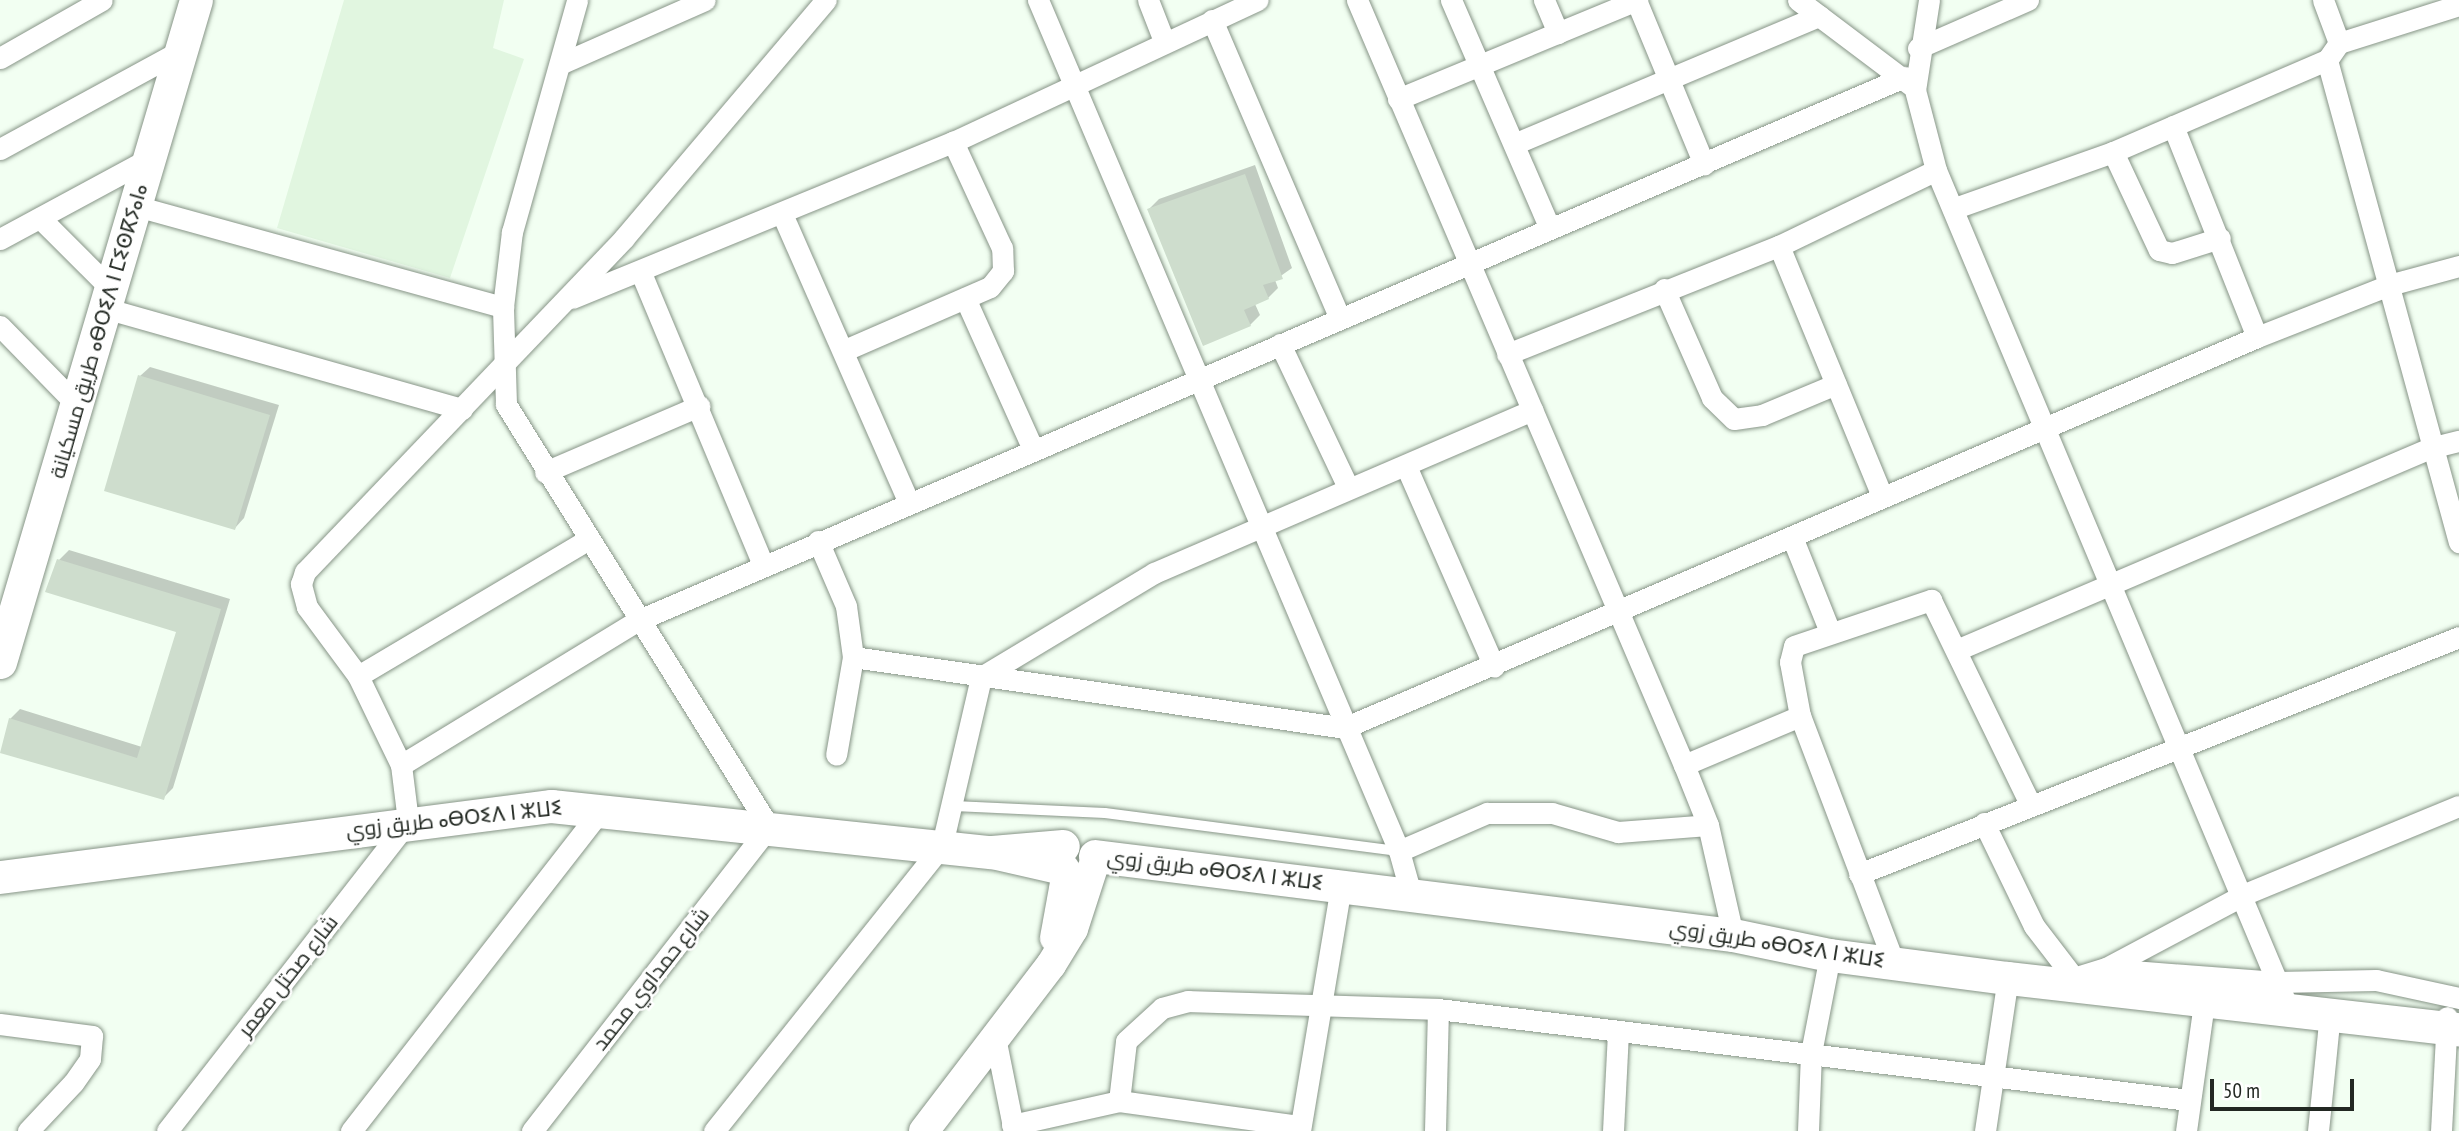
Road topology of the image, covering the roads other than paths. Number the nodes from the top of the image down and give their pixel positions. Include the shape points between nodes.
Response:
1 (102, 0) edge
2 (196, 0) edge
3 (577, 0) edge
4 (705, 0) edge
5 (1038, 0) edge
6 (1148, 0) edge
7 (1257, 0) edge
8 (1357, 0) edge
9 (1451, 0) edge
10 (1544, 0) edge
11 (1637, 0) edge
12 (1798, 0) edge
13 (1929, 0) edge
14 (2028, 0) edge
15 (2323, 0) edge
16 (823, 1) edge
17 (2459, 5) edge
18 (1819, 16) junction
19 (1212, 20) junction
20 (1558, 33) junction
21 (1164, 41) junction
22 (1918, 48) junction
23 (180, 51) junction
24 (2333, 51) junction
25 (0, 58) edge
26 (560, 64) junction
27 (1479, 64) junction
28 (1669, 78) junction
29 (1910, 83) junction
30 (1074, 87) junction
31 (1398, 99) junction
32 (2174, 126) junction
33 (953, 142) junction
34 (1514, 144) junction
35 (0, 149) edge
36 (2113, 152) junction
37 (150, 158) junction
38 (1704, 164) junction
39 (1936, 170) junction
40 (136, 206) junction
41 (1955, 208) junction
42 (783, 216) junction
43 (40, 218) junction
44 (1549, 226) junction
45 (2220, 238) junction
46 (0, 239) edge
47 (1779, 246) junction
48 (1468, 264) junction
49 (2459, 266) edge
50 (641, 273) junction
51 (2389, 285) junction
52 (1664, 289) junction
53 (965, 298) junction
54 (110, 299) junction
55 (567, 300) junction
56 (503, 307) junction
57 (1340, 318) junction
58 (2258, 337) junction
59 (4, 339) edge
60 (1280, 344) junction
61 (845, 350) junction
62 (1507, 354) junction
63 (502, 364) junction
64 (1199, 377) junction
65 (1836, 384) junction
66 (699, 406) junction
67 (79, 407) junction
68 (462, 409) junction
69 (1531, 410) junction
70 (2046, 427) junction
71 (2459, 442) edge
72 (1032, 447) junction
73 (2430, 448) junction
74 (1406, 466) junction
75 (545, 472) junction
76 (1348, 487) junction
77 (1882, 496) junction
78 (907, 499) junction
79 (1260, 524) junction
80 (1791, 537) junction
81 (589, 539) junction
82 (818, 541) junction
83 (2459, 542) edge
84 (763, 564) junction
85 (2114, 581) junction
86 (1618, 614) junction
87 (6, 615) edge
88 (639, 620) junction
89 (1830, 632) junction
90 (2459, 637) edge
91 (1959, 649) junction
92 (853, 657) junction
93 (0, 662) edge
94 (1494, 666) junction
95 (358, 676) junction
96 (981, 677) junction
97 (1800, 716) junction
98 (1343, 728) junction
99 (2183, 746) junction
100 (836, 755) dead end
101 (401, 765) junction
102 (1684, 765) junction
103 (2030, 804) junction
104 (954, 806) junction
105 (2459, 806) edge
106 (602, 809) junction
107 (408, 821) junction
108 (1984, 823) junction
109 (1708, 825) junction
110 (769, 827) junction
111 (942, 845) junction
112 (1399, 851) junction
113 (1076, 862) junction
114 (1859, 874) junction
115 (0, 877) edge
116 (1341, 886) junction
117 (1411, 894) junction
118 (2245, 894) junction
119 (1733, 935) junction
120 (1830, 955) junction
121 (1894, 962) junction
122 (2106, 968) junction
123 (2008, 978) junction
124 (2067, 980) junction
125 (2283, 996) junction
126 (2204, 1003) junction
127 (1324, 1004) junction
128 (1438, 1009) junction
129 (2453, 1012) edge
130 (2330, 1013) junction
131 (0, 1024) edge
132 (1618, 1032) junction
133 (996, 1042) junction
134 (1811, 1053) junction
135 (1990, 1072) junction
136 (2189, 1100) junction
137 (1119, 1101) junction
138 (1013, 1128) edge
139 (1289, 1128) edge
140 (28, 1131) edge
141 (167, 1131) edge
142 (351, 1131) edge
143 (533, 1131) edge
144 (714, 1131) edge
145 (924, 1131) edge
146 (1436, 1131) edge
147 (1612, 1131) edge
148 (1808, 1131) edge
149 (1984, 1131) edge
150 (2186, 1131) edge
151 (2318, 1131) edge
152 (2441, 1131) edge

1 - 25 street
2 - 23 main road, طريق مسكيانة ⴰⴱⵔⵉⴷ ⵏ ⵎⵉⵙⴽⵢⴰⵏⴰ
3 - 26 street
4 - 26 street
5 - 30 street
6 - 21 street
7 - 19 street
8 - 31 street
9 - 27 street
10 - 20 street
11 - 20 street
11 - 28 street
12 - 18 street
13 - 22 street
14 - 22 street
15 - 24 street
16 - 55 street
17 - 24 street
18 - 28 street
18 - 29 street
19 - 21 street
19 - 57 street
20 - 27 street
21 - 30 street
22 - 29 street
23 - 35 street
23 - 37 main road, طريق مسكيانة ⴰⴱⵔⵉⴷ ⵏ ⵎⵉⵙⴽⵢⴰⵏⴰ
24 - 32 street
24 - 51 street
26 - 56 street via 519,203
27 - 31 street
27 - 34 street
28 - 34 street
28 - 38 street
29 - 38 street
29 - 39 street
30 - 33 street
30 - 64 street
31 - 48 street
32 - 36 street
32 - 45 street
33 - 42 street
33 - 53 street via 1005,260 999,280
34 - 44 street
36 - 41 street
36 - 45 street via 2159,250 2172,253
37 - 40 main road, طريق مسكيانة ⴰⴱⵔⵉⴷ ⵏ ⵎⵉⵙⴽⵢⴰⵏⴰ
37 - 43 street
38 - 44 street
39 - 41 street
39 - 47 street
40 - 54 main road, طريق مسكيانة ⴰⴱⵔⵉⴷ ⵏ ⵎⵉⵙⴽⵢⴰⵏⴰ
40 - 56 street
41 - 70 street
42 - 50 street
42 - 61 street
43 - 46 street
43 - 54 street
44 - 48 street
45 - 58 street
47 - 52 street
47 - 65 street
48 - 57 street
48 - 62 street
49 - 51 street
50 - 55 street
50 - 66 street
51 - 58 street
51 - 73 street
52 - 62 street
52 - 65 street via 1712,398 1734,419 1762,415
53 - 61 street
53 - 72 street
54 - 67 main road, طريق مسكيانة ⴰⴱⵔⵉⴷ ⵏ ⵎⵉⵙⴽⵢⴰⵏⴰ
54 - 68 street
55 - 63 street
56 - 63 street
57 - 60 street
58 - 70 street
59 - 67 street
60 - 64 street
60 - 76 street
61 - 78 street
62 - 69 street
63 - 68 street
63 - 75 street via 506,404
64 - 72 street
64 - 79 street
65 - 77 street
66 - 75 street
66 - 84 street
67 - 87 main road, طريق مسكيانة ⴰⴱⵔⵉⴷ ⵏ ⵎⵉⵙⴽⵢⴰⵏⴰ
68 - 95 street via 314,562 301,584 307,607
69 - 74 street
69 - 86 street
70 - 77 street
70 - 85 street
71 - 73 street
72 - 78 street
73 - 83 street
73 - 85 street
74 - 76 street
74 - 94 street
75 - 81 street
76 - 79 street
77 - 80 street
78 - 82 street
79 - 96 street via 1154,573
79 - 98 street
80 - 86 street
80 - 89 street
81 - 88 street
81 - 95 street
82 - 84 street
82 - 92 street via 846,606
84 - 88 street
85 - 91 street
85 - 99 street
86 - 94 street
86 - 102 street
87 - 93 main road, طريق مسكيانة ⴰⴱⵔⵉⴷ ⵏ ⵎⵉⵙⴽⵢⴰⵏⴰ
88 - 101 street
88 - 110 street
89 - 91 street via 1931,600
89 - 97 street via 1791,650
90 - 99 street
91 - 103 street
92 - 96 street
92 - 100 street
94 - 98 street
95 - 101 street
96 - 98 street
96 - 104 street
97 - 102 street
97 - 114 street
98 - 112 street
99 - 103 street
99 - 118 street
101 - 107 street
102 - 109 street
103 - 108 street
104 - 111 street
104 - 112 lane via 1105,813
105 - 118 street
106 - 107 main road, طريق زوي ⴰⴱⵔⵉⴷ ⵏ ⵣⵡⵉ via 551,806
106 - 110 main road, طريق زوي ⴰⴱⵔⵉⴷ ⵏ ⵣⵡⵉ
106 - 142 street
107 - 115 main road, طريق زوي ⴰⴱⵔⵉⴷ ⵏ ⵣⵡⵉ
107 - 141 street, شارع صحتل معمر
108 - 114 street
108 - 124 street via 2034,926
109 - 112 street via 1618,832 1552,813 1487,813
109 - 119 street
110 - 111 main road, طريق زوي ⴰⴱⵔⵉⴷ ⵏ ⵣⵡⵉ
110 - 143 street, شارع حمداوي محمد
111 - 113 main road, طريق زوي ⴰⴱⵔⵉⴷ ⵏ ⵣⵡⵉ
111 - 144 street
112 - 117 street
113 - 116 main road, طريق زوي ⴰⴱⵔⵉⴷ ⵏ ⵣⵡⵉ
113 - 133 main road via 1051,965
114 - 121 street
116 - 117 main road, طريق زوي ⴰⴱⵔⵉⴷ ⵏ ⵣⵡⵉ
116 - 127 street
117 - 119 main road, طريق زوي ⴰⴱⵔⵉⴷ ⵏ ⵣⵡⵉ
118 - 122 street
118 - 125 street
119 - 120 main road, طريق زوي ⴰⴱⵔⵉⴷ ⵏ ⵣⵡⵉ
120 - 121 main road, طريق زوي ⴰⴱⵔⵉⴷ ⵏ ⵣⵡⵉ
120 - 134 street
121 - 123 main road, طريق زوي ⴰⴱⵔⵉⴷ ⵏ ⵣⵡⵉ
122 - 124 street
122 - 125 street
123 - 124 main road, طريق زوي ⴰⴱⵔⵉⴷ ⵏ ⵣⵡⵉ
123 - 135 street
124 - 126 main road, طريق زوي ⴰⴱⵔⵉⴷ ⵏ ⵣⵡⵉ
125 - 126 main road, طريق زوي ⴰⴱⵔⵉⴷ ⵏ ⵣⵡⵉ
125 - 129 street via 2376,980
125 - 130 main road, طريق زوي ⴰⴱⵔⵉⴷ ⵏ ⵣⵡⵉ
126 - 136 street
127 - 128 street
127 - 137 street via 1188,1001 1162,1008 1126,1041
127 - 139 street
128 - 132 street
128 - 146 street
129 - 130 main road, طريق زوي ⴰⴱⵔⵉⴷ ⵏ ⵣⵡⵉ
129 - 152 street
130 - 151 street
131 - 140 street via 92,1036 79,1075
132 - 134 street
132 - 147 street
133 - 138 street
133 - 145 main road
134 - 135 street
134 - 148 street
135 - 136 street
135 - 149 street
136 - 150 street
137 - 138 street
137 - 139 street

